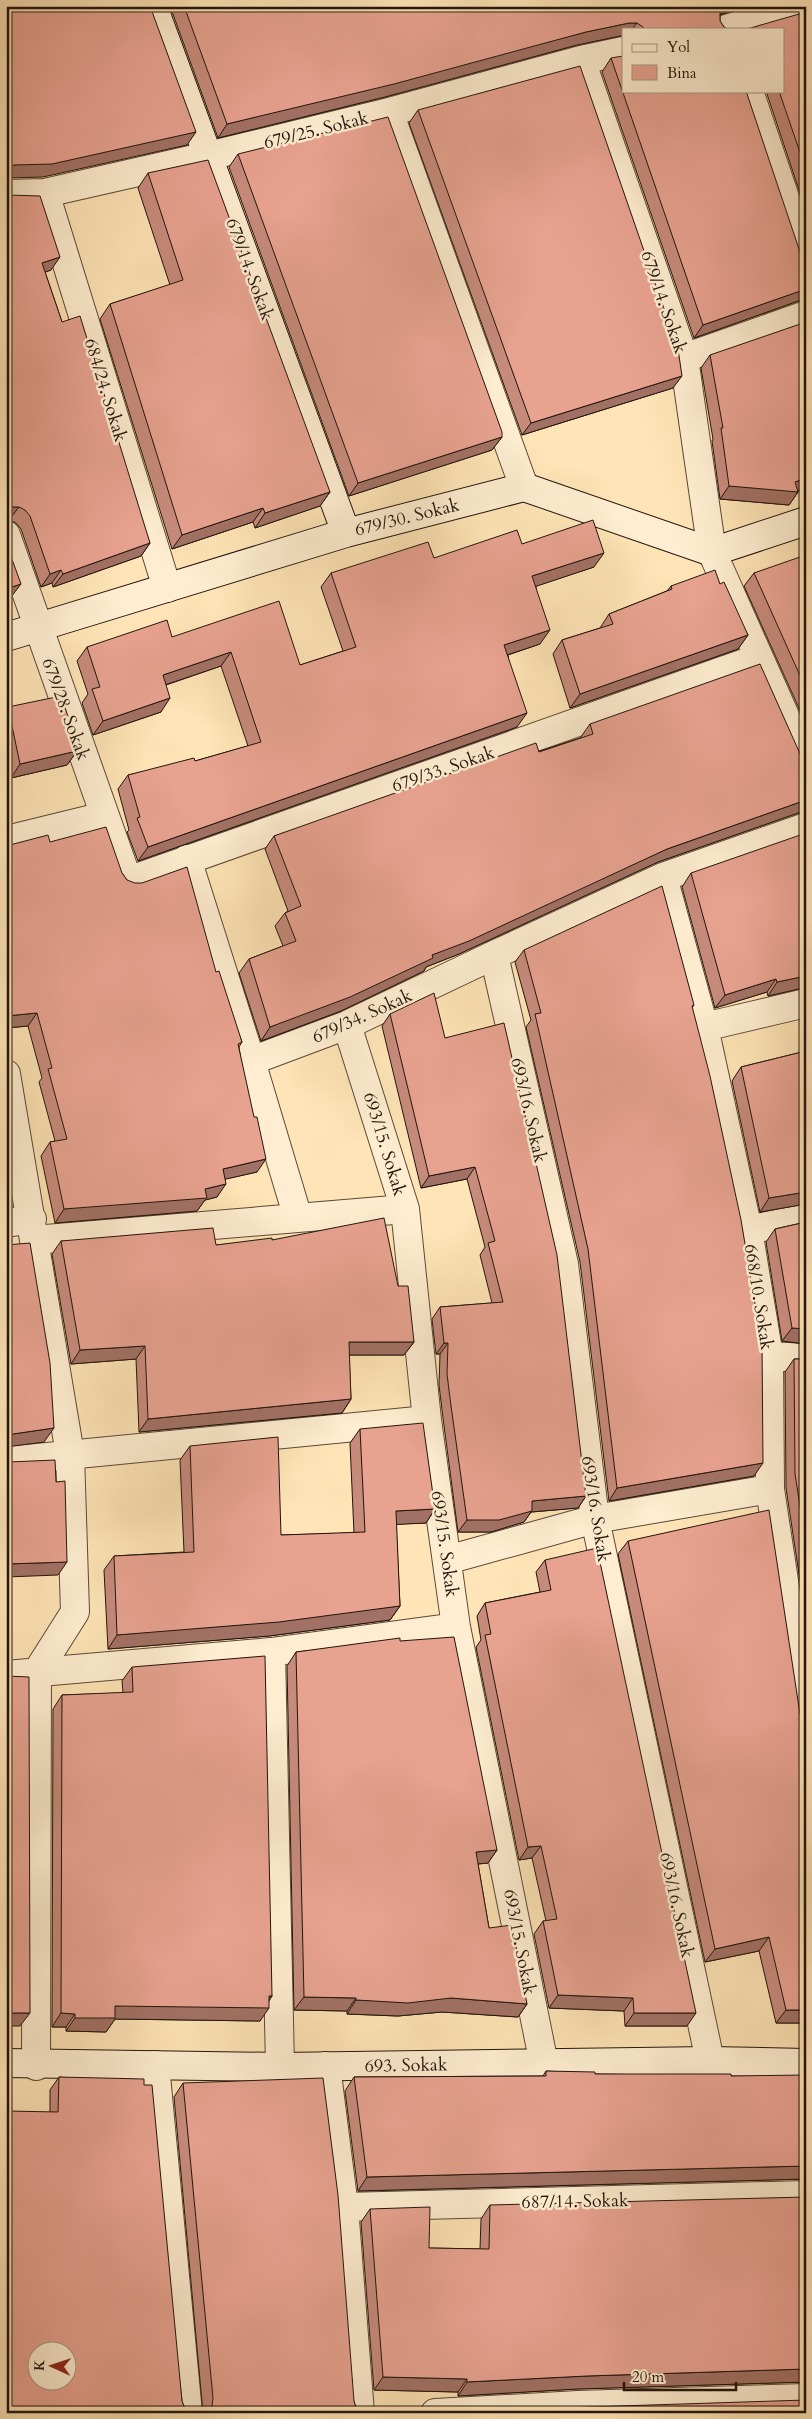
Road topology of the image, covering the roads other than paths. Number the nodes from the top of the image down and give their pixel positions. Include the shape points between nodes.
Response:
1 (153, 6) edge
2 (806, 6) edge
3 (752, 13) edge
4 (729, 28) edge
5 (622, 51) edge
6 (581, 60) junction
7 (749, 92) edge
8 (389, 112) junction
9 (208, 156) junction
10 (45, 193) junction
11 (6, 194) edge
12 (806, 260) edge
13 (806, 314) edge
14 (684, 358) junction
15 (524, 487) junction
16 (806, 521) edge
17 (346, 533) junction
18 (6, 535) edge
19 (712, 552) junction
20 (167, 588) junction
21 (38, 628) junction
22 (6, 637) edge
23 (759, 658) junction
24 (806, 763) edge
25 (104, 816) junction
26 (806, 827) edge
27 (6, 840) edge
28 (187, 859) junction
29 (663, 877) junction
30 (128, 882) joint
31 (494, 954) junction
32 (806, 1004) edge
33 (348, 1025) junction
34 (704, 1027) junction
35 (251, 1061) junction
36 (6, 1074) edge
37 (405, 1209) junction
38 (298, 1218) junction
39 (806, 1218) edge
40 (24, 1228) edge
41 (748, 1230) junction
42 (769, 1356) junction
43 (806, 1358) edge
44 (427, 1420) junction
45 (70, 1454) junction
46 (6, 1461) edge
47 (770, 1489) junction
48 (595, 1519) junction
49 (448, 1560) junction
50 (456, 1627) junction
51 (271, 1652) junction
52 (37, 1672) junction
53 (6, 1675) edge
54 (806, 1725) edge
55 (710, 2061) junction
56 (806, 2063) edge
57 (6, 2064) edge
58 (544, 2064) junction
59 (155, 2065) junction
60 (36, 2066) junction
61 (326, 2066) junction
62 (280, 2067) junction
63 (806, 2195) edge
64 (344, 2207) junction
65 (806, 2398) edge
66 (578, 2409) edge
67 (188, 2413) edge
68 (360, 2413) edge
69 (435, 2413) edge

1 - 9 street, 679/14. Sokak
2 - 3 street
3 - 4 street
5 - 6 street, 679/25. Sokak
6 - 8 street, 679/25. Sokak
6 - 14 street, 679/14. Sokak
7 - 12 street
8 - 9 street, 679/25. Sokak
8 - 15 street
9 - 10 street, 679/25. Sokak
9 - 17 street, 679/14. Sokak
10 - 11 street, 679/25. Sokak
10 - 20 street, 684/24. Sokak
13 - 14 street
14 - 19 street, 679/14. Sokak
15 - 17 street, 679/30. Sokak
15 - 19 street
16 - 19 street
17 - 20 street, 679/30. Sokak
18 - 21 street, 679/28. Sokak
19 - 23 street, 679/14. Sokak
20 - 21 street, 679/30. Sokak
21 - 22 street, 679/30. Sokak
21 - 25 street, 679/28. Sokak
23 - 24 street, 679/14. Sokak
23 - 28 street, 679/33. Sokak
25 - 27 street
25 - 30 street, 679/28. Sokak
26 - 29 street, 679/34. Sokak
28 - 30 street, 679/33. Sokak
28 - 35 street
29 - 31 street, 679/34. Sokak
29 - 34 street, 668/10. Sokak
31 - 33 street, 679/34. Sokak
31 - 48 street, 693/16. Sokak via 564,1264
32 - 34 street
33 - 35 street, 679/34. Sokak
33 - 37 street, 693/15. Sokak
34 - 41 street, 668/10. Sokak
35 - 38 street
36 - 40 street
37 - 38 street
37 - 44 street, 693/15. Sokak
38 - 40 street
39 - 41 street
40 - 45 street
41 - 42 street, 668/10. Sokak
42 - 43 street
42 - 47 street, 668/10. Sokak
44 - 45 street
44 - 49 street, 693/15. Sokak
45 - 46 street
45 - 52 street via 75,1612
47 - 48 street
47 - 54 street, 668/10. Sokak
48 - 49 street
48 - 55 street, 693/16. Sokak
49 - 50 street, 693/15. Sokak
50 - 51 street
50 - 58 street, 693/15. Sokak
51 - 52 street
51 - 62 street
52 - 53 street
52 - 60 street
55 - 56 street, 693. Sokak
55 - 58 street, 693. Sokak
57 - 60 street, 693. Sokak
58 - 61 street, 693. Sokak
59 - 60 street, 693. Sokak
59 - 62 street, 693. Sokak
59 - 67 street
61 - 62 street, 693. Sokak
61 - 64 street
63 - 64 street, 687/14. Sokak
64 - 68 street
65 - 66 street
66 - 69 street

